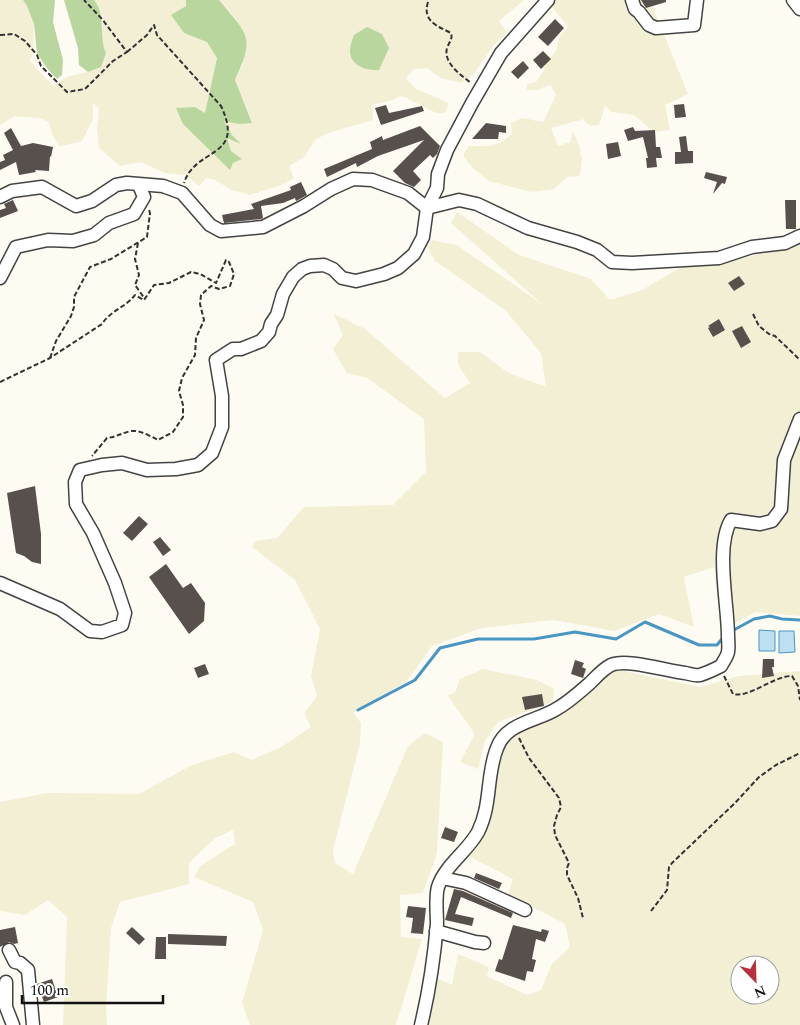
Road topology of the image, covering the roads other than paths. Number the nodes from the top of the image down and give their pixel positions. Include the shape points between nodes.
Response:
1 (548, 0) edge
2 (632, 0) edge
3 (697, 0) edge
4 (793, 0) edge
5 (800, 9) edge
6 (142, 191) junction
7 (0, 197) edge
8 (427, 208) junction
9 (800, 236) edge
10 (0, 278) edge
11 (800, 419) edge
12 (0, 583) edge
13 (442, 878) junction
14 (525, 910) dead end
15 (436, 931) junction
16 (484, 943) dead end
17 (9, 950) dead end
18 (6, 982) dead end
19 (13, 1025) edge
20 (33, 1025) edge
21 (421, 1025) edge

1 - 8 street via 501,53 447,150 438,174 437,188
2 - 3 street via 649,26 656,28 694,25
4 - 5 street
6 - 7 street via 126,183 116,185 92,201 76,206 42,187 12,191
6 - 8 street via 163,186 182,193 210,225 221,231 263,227 354,179 372,180 399,190
6 - 10 street via 134,214 109,223 94,235 73,241 48,240 16,247
8 - 9 street via 459,200 477,204 528,228 597,250 612,262 632,264 719,258 752,247 786,243
8 - 12 street via 423,237 414,254 398,268 356,280 342,278 324,265 302,269 283,294 269,332 261,341 233,349 216,360 222,396 222,427 212,453 198,465 147,470 122,464 80,470 75,482 76,504 115,582 125,613 122,625 102,632 90,631 60,609
11 - 13 street via 784,460 781,509 772,521 760,524 731,520 727,528 724,581 728,652 721,666 699,675 635,663 612,664 557,709 516,727 504,736 497,747 487,810 477,833
13 - 14 street via 466,883
13 - 15 street via 438,888
15 - 16 street
15 - 21 street via 430,986
17 - 20 street via 15,962 28,970
18 - 19 street via 6,1007

